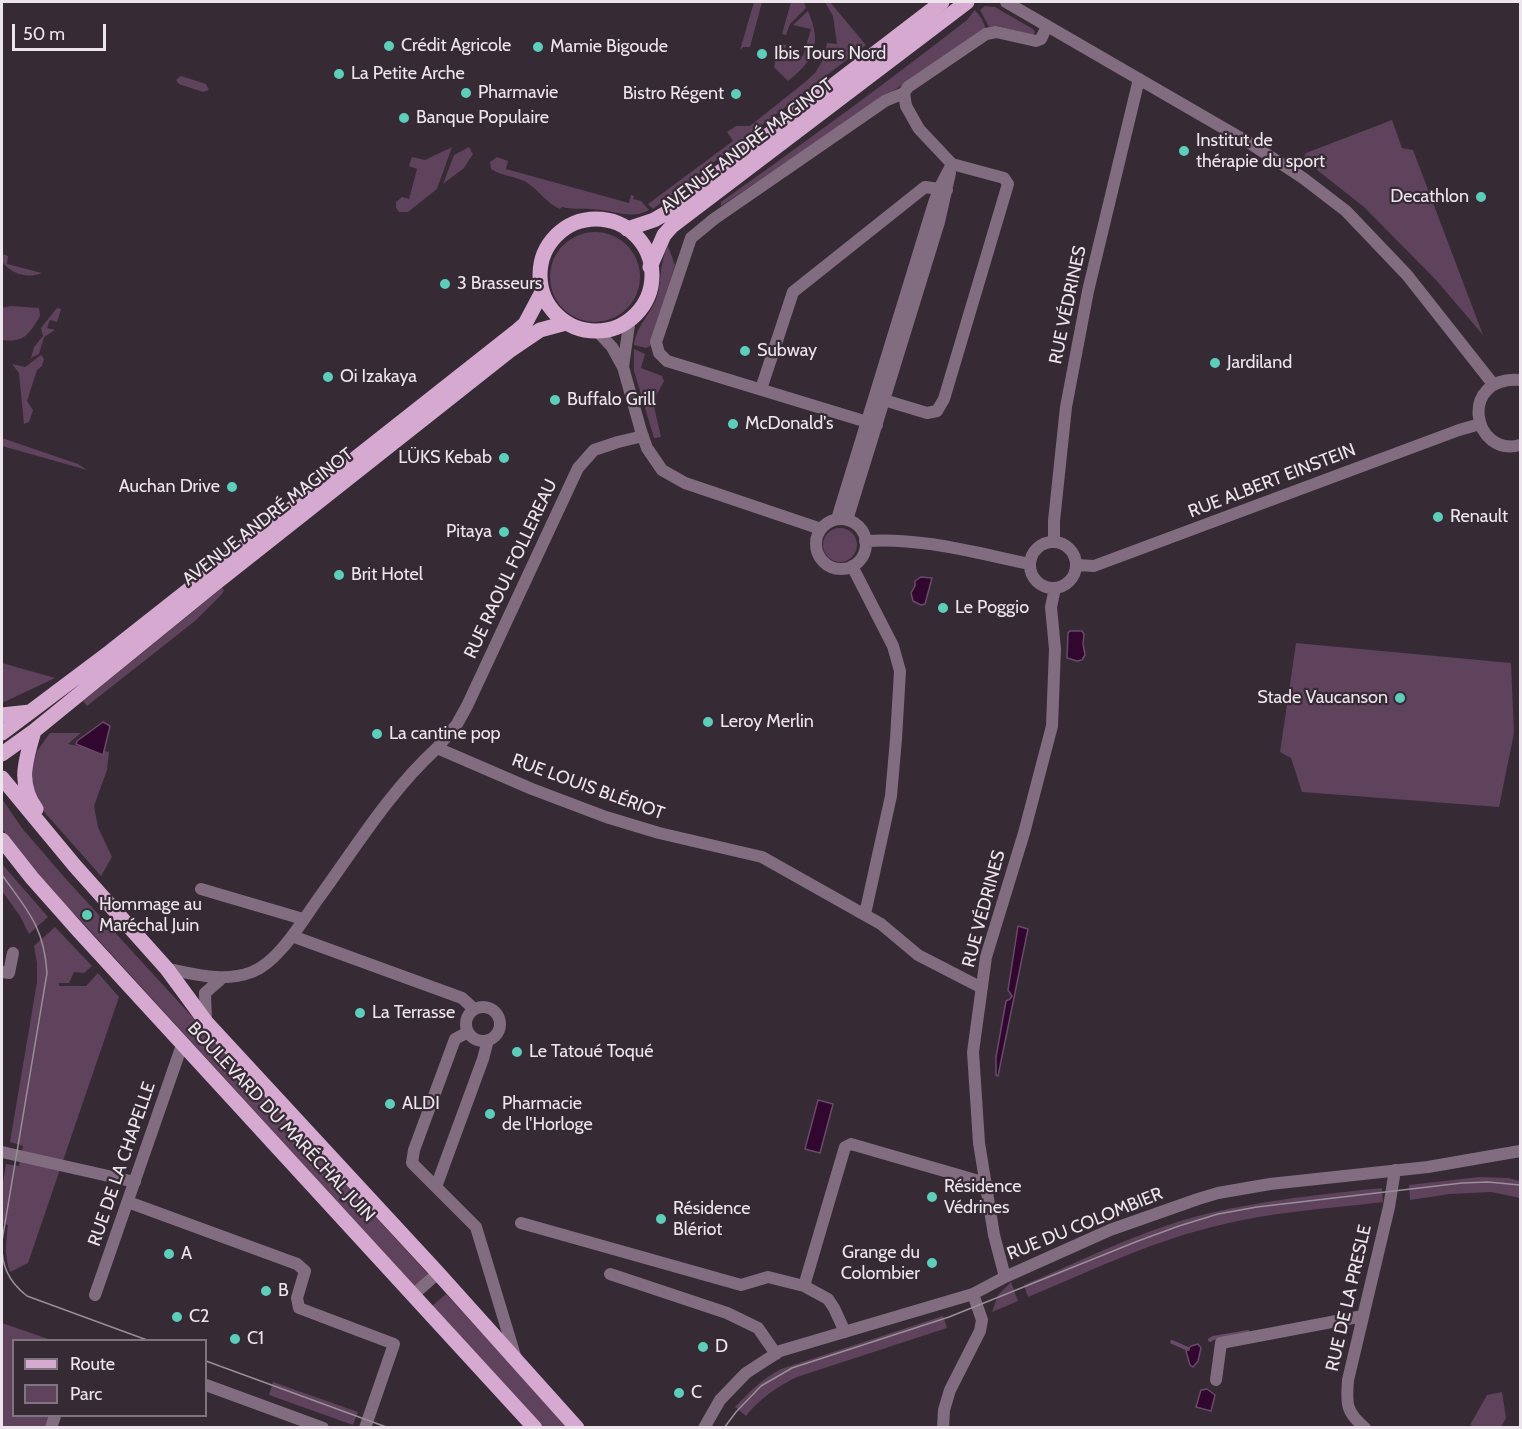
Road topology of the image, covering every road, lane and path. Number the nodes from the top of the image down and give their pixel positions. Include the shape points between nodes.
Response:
1 (942, 2) edge
2 (967, 2) edge
3 (1006, 2) edge
4 (1047, 26) junction
5 (1139, 79) junction
6 (904, 93) junction
7 (952, 164) junction
8 (944, 190) junction
9 (627, 229) junction
10 (650, 267) junction
11 (542, 292) junction
12 (630, 318) junction
13 (566, 322) junction
14 (597, 331) junction
15 (623, 367) junction
16 (1521, 380) edge
17 (1493, 384) junction
18 (761, 389) junction
19 (884, 400) junction
20 (871, 423) junction
21 (1480, 424) junction
22 (643, 436) junction
23 (1521, 445) edge
24 (842, 520) junction
25 (821, 529) junction
26 (866, 541) junction
27 (1054, 542) junction
28 (1030, 564) junction
29 (1077, 565) junction
30 (852, 566) junction
31 (1055, 588) junction
32 (30, 712) junction
33 (2, 715) edge
34 (34, 731) junction
35 (2, 734) edge
36 (437, 748) junction
37 (2, 754) edge
38 (2, 778) edge
39 (2, 793) edge
40 (2, 840) edge
41 (75, 866) junction
42 (201, 889) dead end
43 (865, 914) junction
44 (303, 919) junction
45 (292, 936) junction
46 (13, 953) dead end
47 (167, 969) junction
48 (2, 972) edge
49 (221, 979) junction
50 (982, 988) junction
51 (474, 1009) junction
52 (206, 1022) junction
53 (468, 1032) junction
54 (488, 1040) junction
55 (182, 1045) junction
56 (1521, 1151) edge
57 (2, 1152) edge
58 (1395, 1170) junction
59 (135, 1182) junction
60 (986, 1183) junction
61 (436, 1187) junction
62 (128, 1202) junction
63 (521, 1223) dead end
64 (438, 1273) junction
65 (610, 1274) dead end
66 (1005, 1277) junction
67 (804, 1286) junction
68 (972, 1294) junction
69 (95, 1295) dead end
70 (413, 1295) junction
71 (1363, 1316) junction
72 (845, 1332) junction
73 (776, 1354) junction
74 (517, 1360) junction
75 (1216, 1380) dead end
76 (207, 1385) edge
77 (323, 1428) edge
78 (364, 1428) edge
79 (536, 1428) edge
80 (577, 1428) edge
81 (704, 1428) edge
82 (943, 1428) edge
83 (1365, 1428) edge

1 - 9 main road, AVENUE ANDRÉ MAGINOT via 668,212
2 - 10 main road, AVENUE ANDRÉ MAGINOT via 672,226
3 - 4 street
4 - 5 street
4 - 6 street via 1036,41 996,32 986,34
5 - 17 street via 1251,144 1346,211 1407,275
5 - 27 street, RUE VÉDRINES via 1088,291 1068,395
6 - 7 street via 906,106 920,129
6 - 18 street via 885,101 691,238 656,342 659,353 667,361
7 - 8 street
7 - 19 street via 1004,178 1008,184 937,411 927,413
8 - 18 street via 925,187 793,292
8 - 19 street
8 - 20 street
9 - 10 main road via 640,242
9 - 11 main road via 603,220 583,221 565,228 548,245 542,260
10 - 12 main road via 646,300
11 - 13 main road
11 - 32 main road, AVENUE ANDRÉ MAGINOT via 517,331
12 - 14 main road via 614,328
12 - 15 street
13 - 14 main road
13 - 34 main road, AVENUE ANDRÉ MAGINOT via 540,330 509,351
14 - 15 street
15 - 22 street
16 - 17 street
17 - 21 street via 1480,402
18 - 20 street
19 - 20 street
20 - 24 street
21 - 23 street via 1487,437 1499,444
21 - 29 street, RUE ALBERT EINSTEIN via 1094,566
22 - 25 street via 662,470 685,483
22 - 36 street, RUE RAOUL FOLLEREAU via 594,450 578,468 467,706
24 - 25 street via 825,524
24 - 26 street via 859,527
25 - 30 street via 816,543 820,558 835,568
26 - 28 street via 915,542
26 - 30 street via 861,559
27 - 28 street via 1040,546
27 - 29 street via 1072,551
28 - 31 street via 1035,579 1047,588
29 - 31 street via 1068,584
30 - 43 street via 893,646 900,671 891,796
31 - 50 street, RUE VÉDRINES via 1051,607 1055,649 1052,726 986,957
32 - 33 main road
32 - 35 main road, AVENUE ANDRÉ MAGINOT
34 - 37 main road, AVENUE ANDRÉ MAGINOT
34 - 41 main road, BOULEVARD DU MARÉCHAL JUIN via 23,779 29,800
36 - 43 street, RUE LOUIS BLÉRIOT via 606,817 762,857
36 - 44 street via 410,774
38 - 41 main road, BOULEVARD DU MARÉCHAL JUIN
39 - 41 main road, BOULEVARD DU MARÉCHAL JUIN via 54,851
40 - 55 main road, BOULEVARD DU MARÉCHAL JUIN
41 - 47 main road, BOULEVARD DU MARÉCHAL JUIN
42 - 44 street
43 - 50 street, RUE LOUIS BLÉRIOT via 918,955
44 - 45 street
45 - 49 street via 253,972
45 - 51 street via 462,998
46 - 48 street via 9,973
47 - 49 street
47 - 52 main road, BOULEVARD DU MARÉCHAL JUIN
49 - 52 street via 206,990
50 - 60 street, RUE VÉDRINES via 973,1052 979,1143
51 - 53 street via 467,1017
51 - 54 street via 491,1008 499,1017 500,1028
52 - 64 main road, BOULEVARD DU MARÉCHAL JUIN
53 - 54 street via 477,1040
53 - 61 street via 455,1039 414,1150 412,1163
54 - 61 street
55 - 59 street, RUE DE LA CHAPELLE
55 - 70 main road, BOULEVARD DU MARÉCHAL JUIN
56 - 58 street, RUE DU COLOMBIER
57 - 59 street
58 - 66 street, RUE DU COLOMBIER via 1218,1193 1110,1230
58 - 71 street, RUE DE LA PRESLE
59 - 62 street, RUE DE LA CHAPELLE
60 - 66 street, RUE VÉDRINES
60 - 67 street via 850,1144 845,1147
61 - 74 street via 476,1227
62 - 69 street, RUE DE LA CHAPELLE
62 - 78 street via 297,1264 305,1271 297,1298 299,1308 394,1344
63 - 67 street via 741,1286 768,1277
64 - 70 street
64 - 74 main road, BOULEVARD DU MARÉCHAL JUIN
65 - 73 street via 726,1313 758,1328
66 - 68 street, RUE DU COLOMBIER
67 - 72 street via 828,1299
68 - 72 street, RUE DU COLOMBIER
68 - 82 street via 982,1320 980,1331 950,1390
70 - 79 main road, BOULEVARD DU MARÉCHAL JUIN
71 - 75 street via 1221,1343
71 - 83 street, RUE DE LA PRESLE via 1346,1400 1350,1414
72 - 73 street, RUE DU COLOMBIER
73 - 81 street, RUE DU COLOMBIER via 746,1373 720,1400
74 - 80 main road, BOULEVARD DU MARÉCHAL JUIN
76 - 77 street

